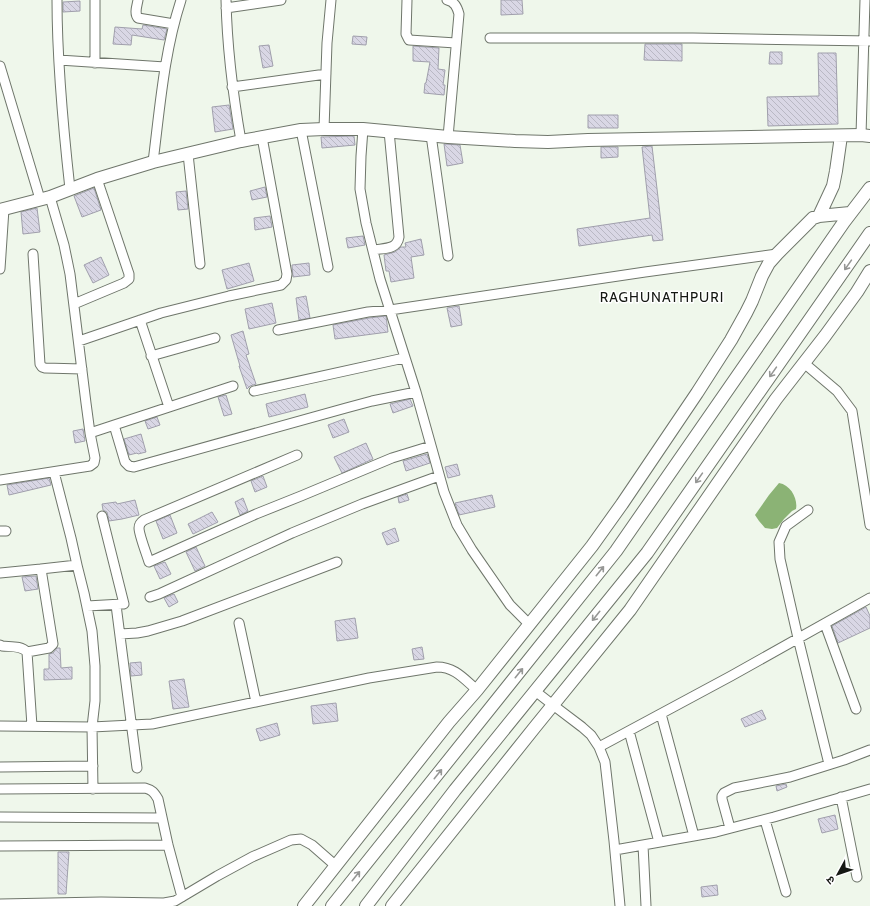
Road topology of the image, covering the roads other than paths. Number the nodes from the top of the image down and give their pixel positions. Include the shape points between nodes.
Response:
1 (58, 0) edge
2 (95, 0) edge
3 (138, 0) edge
4 (181, 0) edge
5 (281, 0) edge
6 (331, 0) edge
7 (407, 0) edge
8 (447, 0) edge
9 (865, 0) edge
10 (226, 4) edge
11 (174, 24) junction
12 (490, 38) dead end
13 (867, 40) edge
14 (456, 43) junction
15 (59, 60) junction
16 (95, 62) junction
17 (0, 66) edge
18 (165, 67) junction
19 (326, 74) junction
20 (232, 87) junction
21 (324, 129) junction
22 (363, 129) junction
23 (301, 130) junction
24 (389, 131) junction
25 (431, 135) junction
26 (841, 136) junction
27 (866, 136) edge
28 (262, 137) junction
29 (448, 137) junction
30 (241, 142) junction
31 (188, 154) junction
32 (153, 162) junction
33 (97, 179) junction
34 (870, 188) edge
35 (70, 189) junction
36 (45, 198) junction
37 (2, 210) edge
38 (850, 213) junction
39 (819, 216) junction
40 (870, 233) edge
41 (373, 250) junction
42 (33, 254) dead end
43 (777, 254) junction
44 (448, 256) dead end
45 (200, 264) dead end
46 (328, 267) dead end
47 (0, 269) edge
48 (870, 270) edge
49 (74, 304) junction
50 (390, 310) junction
51 (140, 320) junction
52 (278, 330) dead end
53 (215, 338) dead end
54 (79, 341) junction
55 (152, 356) junction
56 (404, 358) junction
57 (804, 363) junction
58 (82, 369) junction
59 (234, 386) dead end
60 (254, 391) dead end
61 (416, 392) junction
62 (169, 407) junction
63 (114, 425) junction
64 (90, 433) junction
65 (431, 446) junction
66 (297, 455) dead end
67 (54, 472) junction
68 (439, 476) junction
69 (0, 480) edge
70 (867, 488) edge
71 (808, 510) dead end
72 (102, 516) dead end
73 (870, 525) edge
74 (337, 562) dead end
75 (77, 565) junction
76 (41, 570) junction
77 (0, 573) edge
78 (150, 597) dead end
79 (870, 598) edge
80 (123, 604) junction
81 (87, 606) junction
82 (239, 623) dead end
83 (825, 624) junction
84 (530, 625) junction
85 (120, 634) junction
86 (798, 638) junction
87 (0, 645) edge
88 (27, 652) junction
89 (477, 690) junction
90 (535, 691) junction
91 (256, 702) junction
92 (553, 705) junction
93 (856, 709) dead end
94 (661, 714) junction
95 (0, 726) edge
96 (32, 726) junction
97 (131, 726) junction
98 (92, 727) junction
99 (629, 731) junction
100 (599, 747) junction
101 (870, 750) edge
102 (829, 764) junction
103 (93, 766) junction
104 (0, 767) edge
105 (136, 768) dead end
106 (0, 789) edge
107 (93, 789) junction
108 (870, 789) edge
109 (841, 797) junction
110 (0, 816) edge
111 (162, 818) junction
112 (766, 820) junction
113 (730, 828) junction
114 (694, 836) junction
115 (659, 842) junction
116 (168, 844) junction
117 (643, 845) junction
118 (0, 846) edge
119 (615, 850) junction
120 (336, 866) junction
121 (857, 877) dead end
122 (786, 892) dead end
123 (182, 897) junction
124 (0, 904) edge
125 (304, 906) edge
126 (332, 906) edge
127 (366, 906) edge
128 (392, 906) edge
129 (620, 906) edge
130 (646, 906) edge

1 - 15 street
2 - 16 street
3 - 11 street via 138,18
4 - 11 street
5 - 10 street
6 - 19 street
7 - 14 street via 406,34 409,40
8 - 14 street via 458,8
9 - 13 street
10 - 20 street
11 - 18 street
12 - 13 street
13 - 27 street
14 - 29 street
15 - 16 street
15 - 35 street
16 - 18 street
17 - 36 street
18 - 32 street
19 - 20 street
19 - 21 street
20 - 30 street
21 - 22 street
21 - 23 street
22 - 24 street
22 - 41 street via 360,189
23 - 28 street
23 - 46 street
24 - 25 street
24 - 41 street via 399,237 396,245 392,247
25 - 29 street
25 - 44 street
26 - 27 street
26 - 29 street via 548,142
26 - 39 street via 833,186
28 - 30 street
28 - 51 street via 286,280 281,285 188,306
30 - 31 street
31 - 32 street
31 - 45 street
32 - 33 street
33 - 35 street
33 - 49 street via 129,279
34 - 38 street
35 - 36 street
36 - 37 street
36 - 49 street via 64,245
37 - 47 street
38 - 39 street
126 -> 38 street via 616,551
39 - 43 street via 813,218
40 -> 90 street via 647,553
41 - 50 street
42 - 58 street via 40,364 45,368
43 - 50 street
43 - 84 street via 769,263 739,325 698,392 592,546
48 - 57 street via 852,299
49 - 54 street
50 - 52 street
50 - 56 street
51 - 54 street
51 - 55 street
53 - 55 street
54 - 58 street
55 - 62 street
56 - 60 street
56 - 61 street
57 - 70 street via 837,391 852,411
57 - 92 street via 776,399 630,610
58 - 64 street
59 - 62 street
61 - 63 street via 372,401 134,467 125,462
61 - 65 street
62 - 63 street
63 - 64 street
64 - 67 street via 94,463 90,466
65 - 66 street via 392,458 294,498 149,562 139,527 144,520
65 - 68 street
67 - 69 street
67 - 75 street
68 - 78 street via 292,533
68 - 84 street via 457,525 472,550 510,605
70 - 73 street
71 - 86 street via 786,526 779,542 780,559
72 - 80 street
74 - 85 street via 182,621 148,631
75 - 76 street
75 - 81 street
76 - 77 street
76 - 88 street via 53,644 49,648
79 - 83 street
80 - 81 street
80 - 85 street
81 - 98 street via 92,631 94,666 95,701
82 - 91 street
83 - 86 street
83 - 93 street
84 - 89 street
85 - 97 street
86 - 94 street
86 - 102 street
87 - 88 street via 24,649
88 - 96 street
89 - 91 street via 455,671 437,667 369,678
89 - 120 street
90 - 92 street
90 - 127 street
91 - 97 street via 164,722
92 - 100 street via 591,735
92 - 128 street
94 - 99 street
94 - 114 street
95 - 96 street
96 - 98 street
97 - 98 street
97 - 105 street
98 - 103 street
99 - 100 street
99 - 115 street
100 - 119 street via 605,762
101 - 102 street
102 - 113 street via 790,777 727,791 722,799
103 - 104 street
103 - 107 street
106 - 107 street
107 - 111 street via 151,790 158,799
108 - 109 street
109 - 112 street
109 - 121 street
110 - 111 street
111 - 116 street
112 - 113 street
112 - 122 street
113 - 114 street
114 - 115 street
115 - 117 street
116 - 118 street
116 - 123 street
117 - 119 street
117 - 130 street
119 - 129 street
120 - 123 street via 312,845 301,839 290,840 252,857
120 - 125 street
123 - 124 street via 164,903

